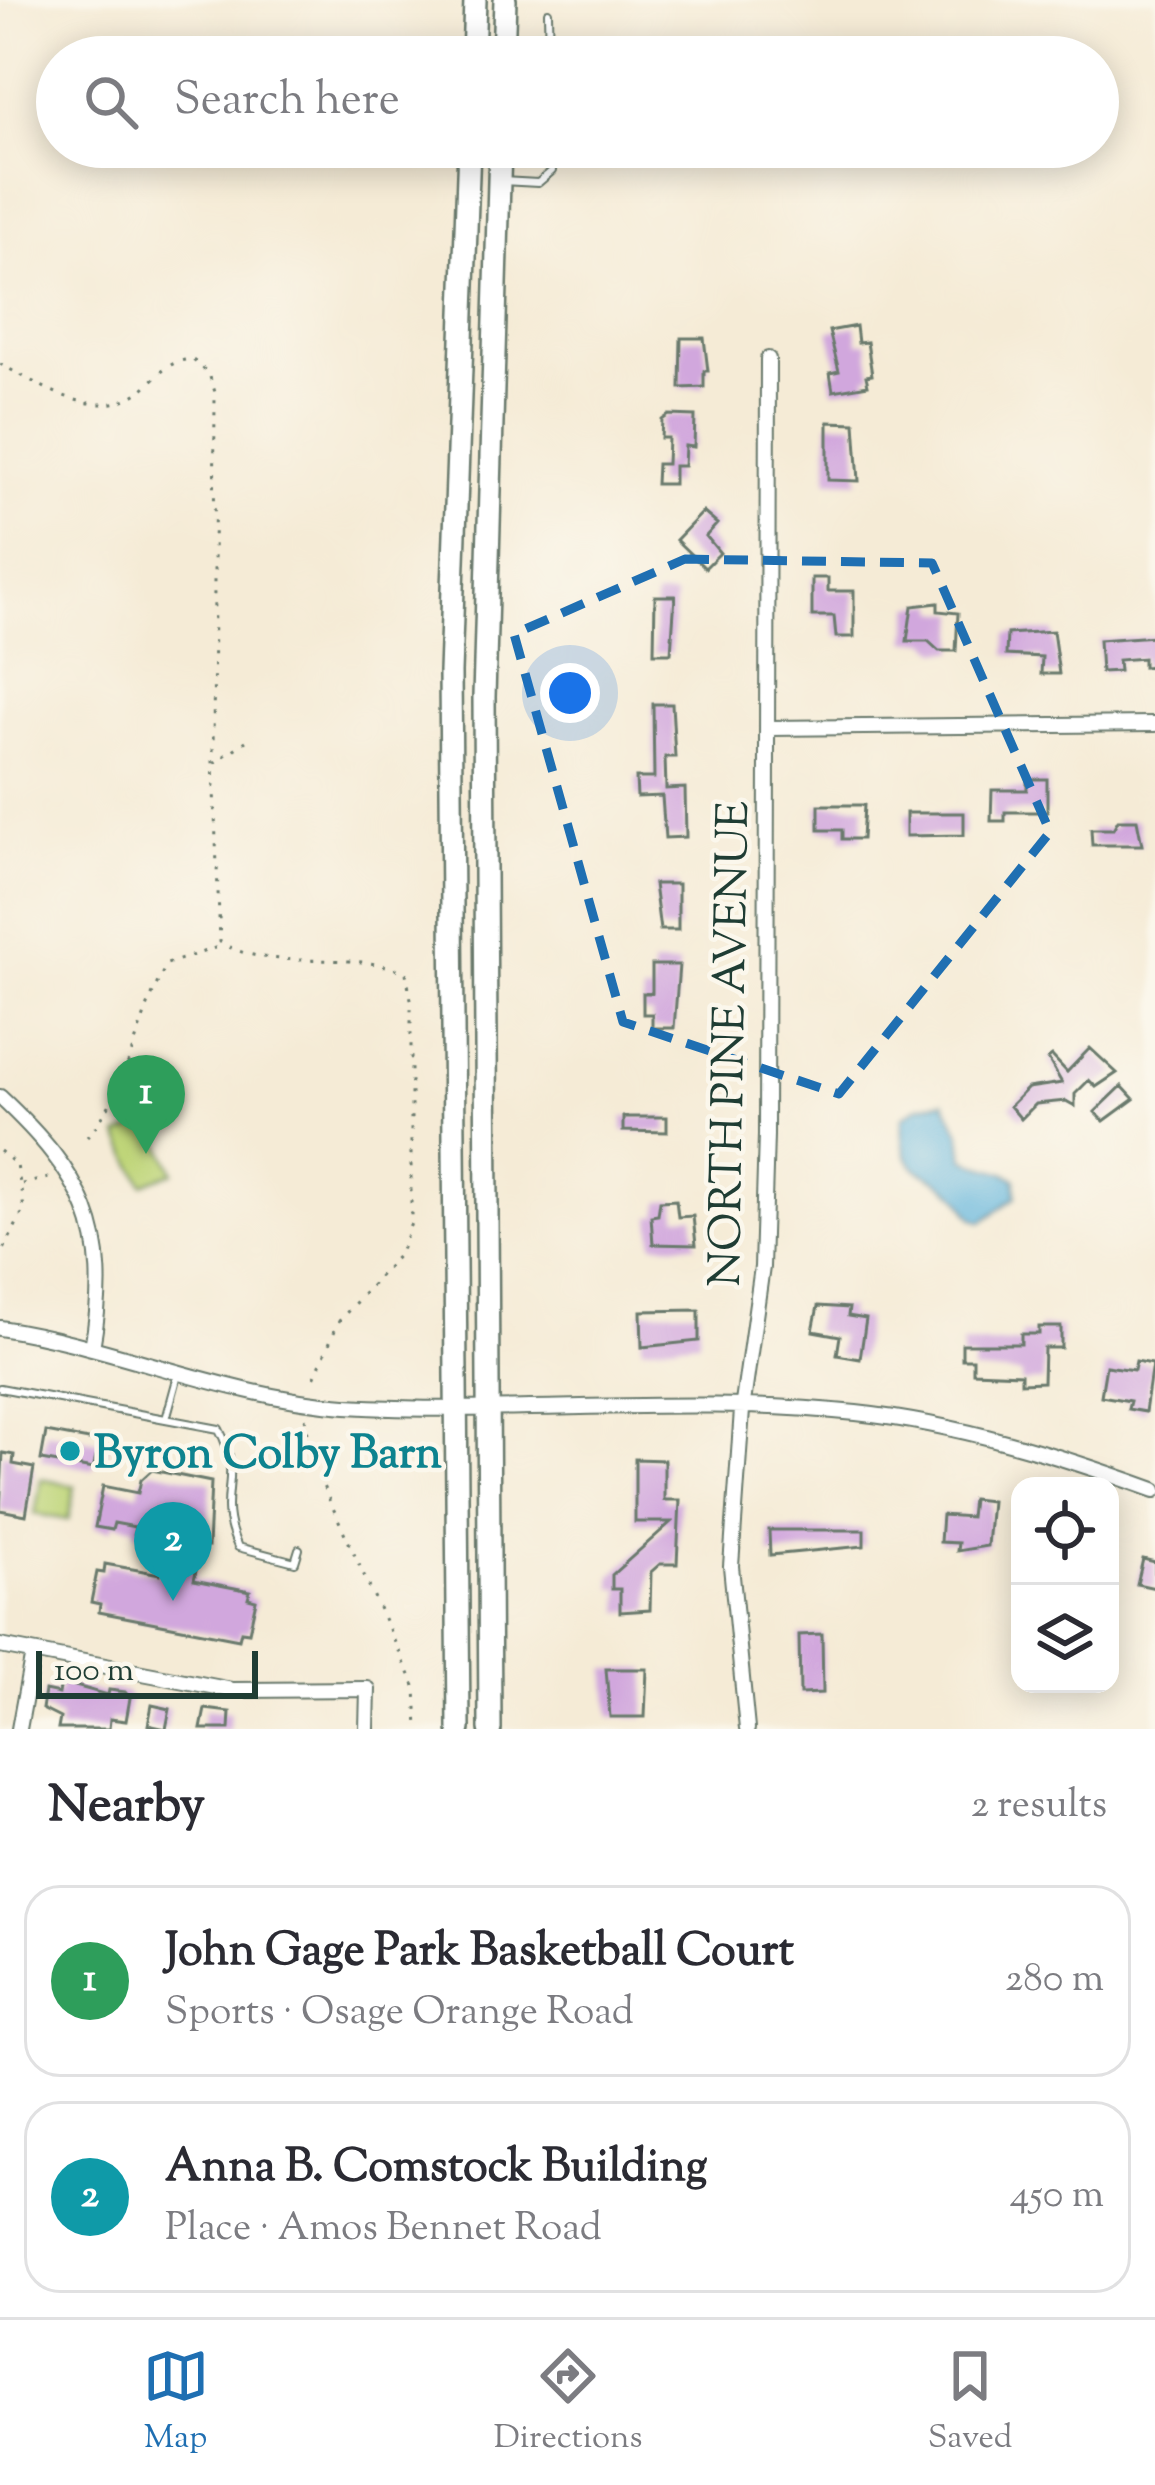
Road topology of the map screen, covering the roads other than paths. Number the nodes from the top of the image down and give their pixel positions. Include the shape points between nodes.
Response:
1 (475, 0) edge
2 (505, 0) edge
3 (548, 12) dead end
4 (474, 36) edge
5 (504, 36) edge
6 (549, 36) edge
7 (468, 168) edge
8 (499, 168) edge
9 (552, 168) edge
10 (499, 182) junction
11 (768, 358) dead end
12 (1155, 724) edge
13 (769, 728) junction
14 (0, 1097) edge
15 (0, 1328) edge
16 (92, 1348) junction
17 (179, 1372) junction
18 (0, 1388) edge
19 (458, 1409) junction
20 (490, 1409) junction
21 (742, 1410) junction
22 (166, 1419) junction
23 (1155, 1490) edge
24 (298, 1549) dead end
25 (0, 1646) edge
26 (33, 1653) junction
27 (19, 1729) edge
28 (368, 1729) edge
29 (459, 1729) edge
30 (490, 1729) edge
31 (746, 1729) edge

1 - 4 main road
2 - 5 main road
3 - 6 lane
7 - 19 main road via 451,672
8 - 10 main road
9 - 10 lane via 538,183
10 - 20 main road via 484,697
11 - 13 street, NORTH PINE AVENUE
12 - 13 street
13 - 21 street, NORTH PINE AVENUE via 763,1245
14 - 16 street via 70,1170 96,1235
15 - 16 street
16 - 17 street
17 - 19 street via 308,1402
17 - 22 lane
18 - 22 lane
19 - 20 street
19 - 29 main road
20 - 21 street
20 - 30 main road
21 - 23 street via 929,1424
21 - 31 street, NORTH PINE AVENUE via 731,1566
22 - 24 lane via 220,1429 234,1457 223,1516 238,1547 295,1562
25 - 26 street
26 - 27 street
26 - 28 street via 232,1690 368,1690

